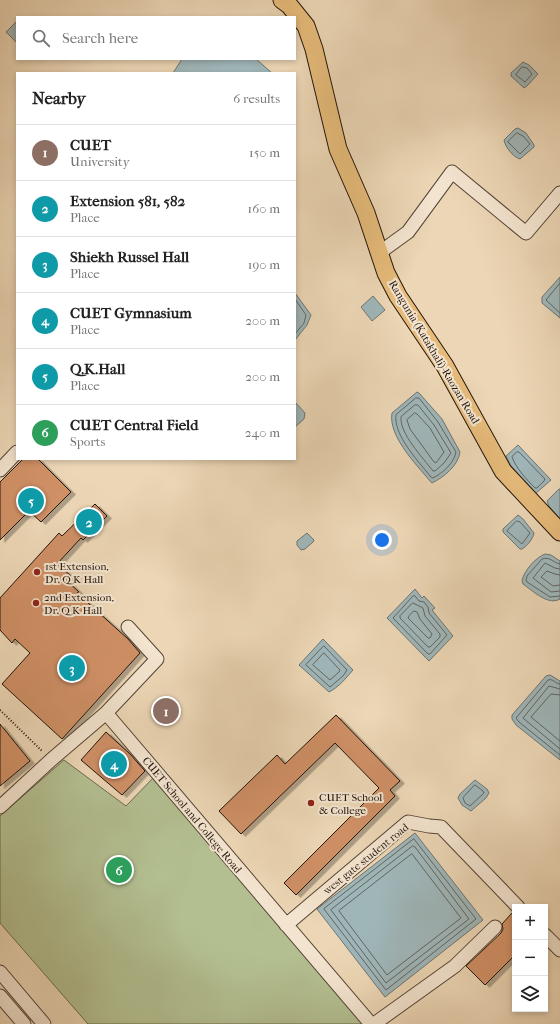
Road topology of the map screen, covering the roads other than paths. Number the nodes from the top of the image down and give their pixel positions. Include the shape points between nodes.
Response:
1 (282, 0) edge
2 (558, 201) edge
3 (379, 253) junction
4 (16, 453) edge
5 (0, 470) edge
6 (560, 532) edge
7 (128, 627) dead end
8 (106, 713) junction
9 (0, 807) edge
10 (515, 904) edge
11 (286, 925) junction
12 (495, 927) dead end
13 (548, 938) edge
14 (560, 950) edge
15 (0, 972) edge
16 (0, 996) edge
17 (24, 1024) edge
18 (44, 1024) edge
19 (371, 1024) edge
20 (374, 1024) edge

1 - 3 main road, Rangunia (Katakhali)-Raozan Road via 306,26 338,149 366,213
2 - 3 street via 526,234 452,172 408,232
3 - 6 main road, Rangunia (Katakhali)-Raozan Road via 398,296 444,366 503,471
4 - 5 street
7 - 8 street via 157,659
8 - 9 street
8 - 11 street, CUET School and College Road
10 - 11 street, west gate student road via 441,827 408,822
11 - 19 street, CUET School and College Road
12 - 20 street via 455,966
13 - 14 street
15 - 18 street
16 - 17 street

